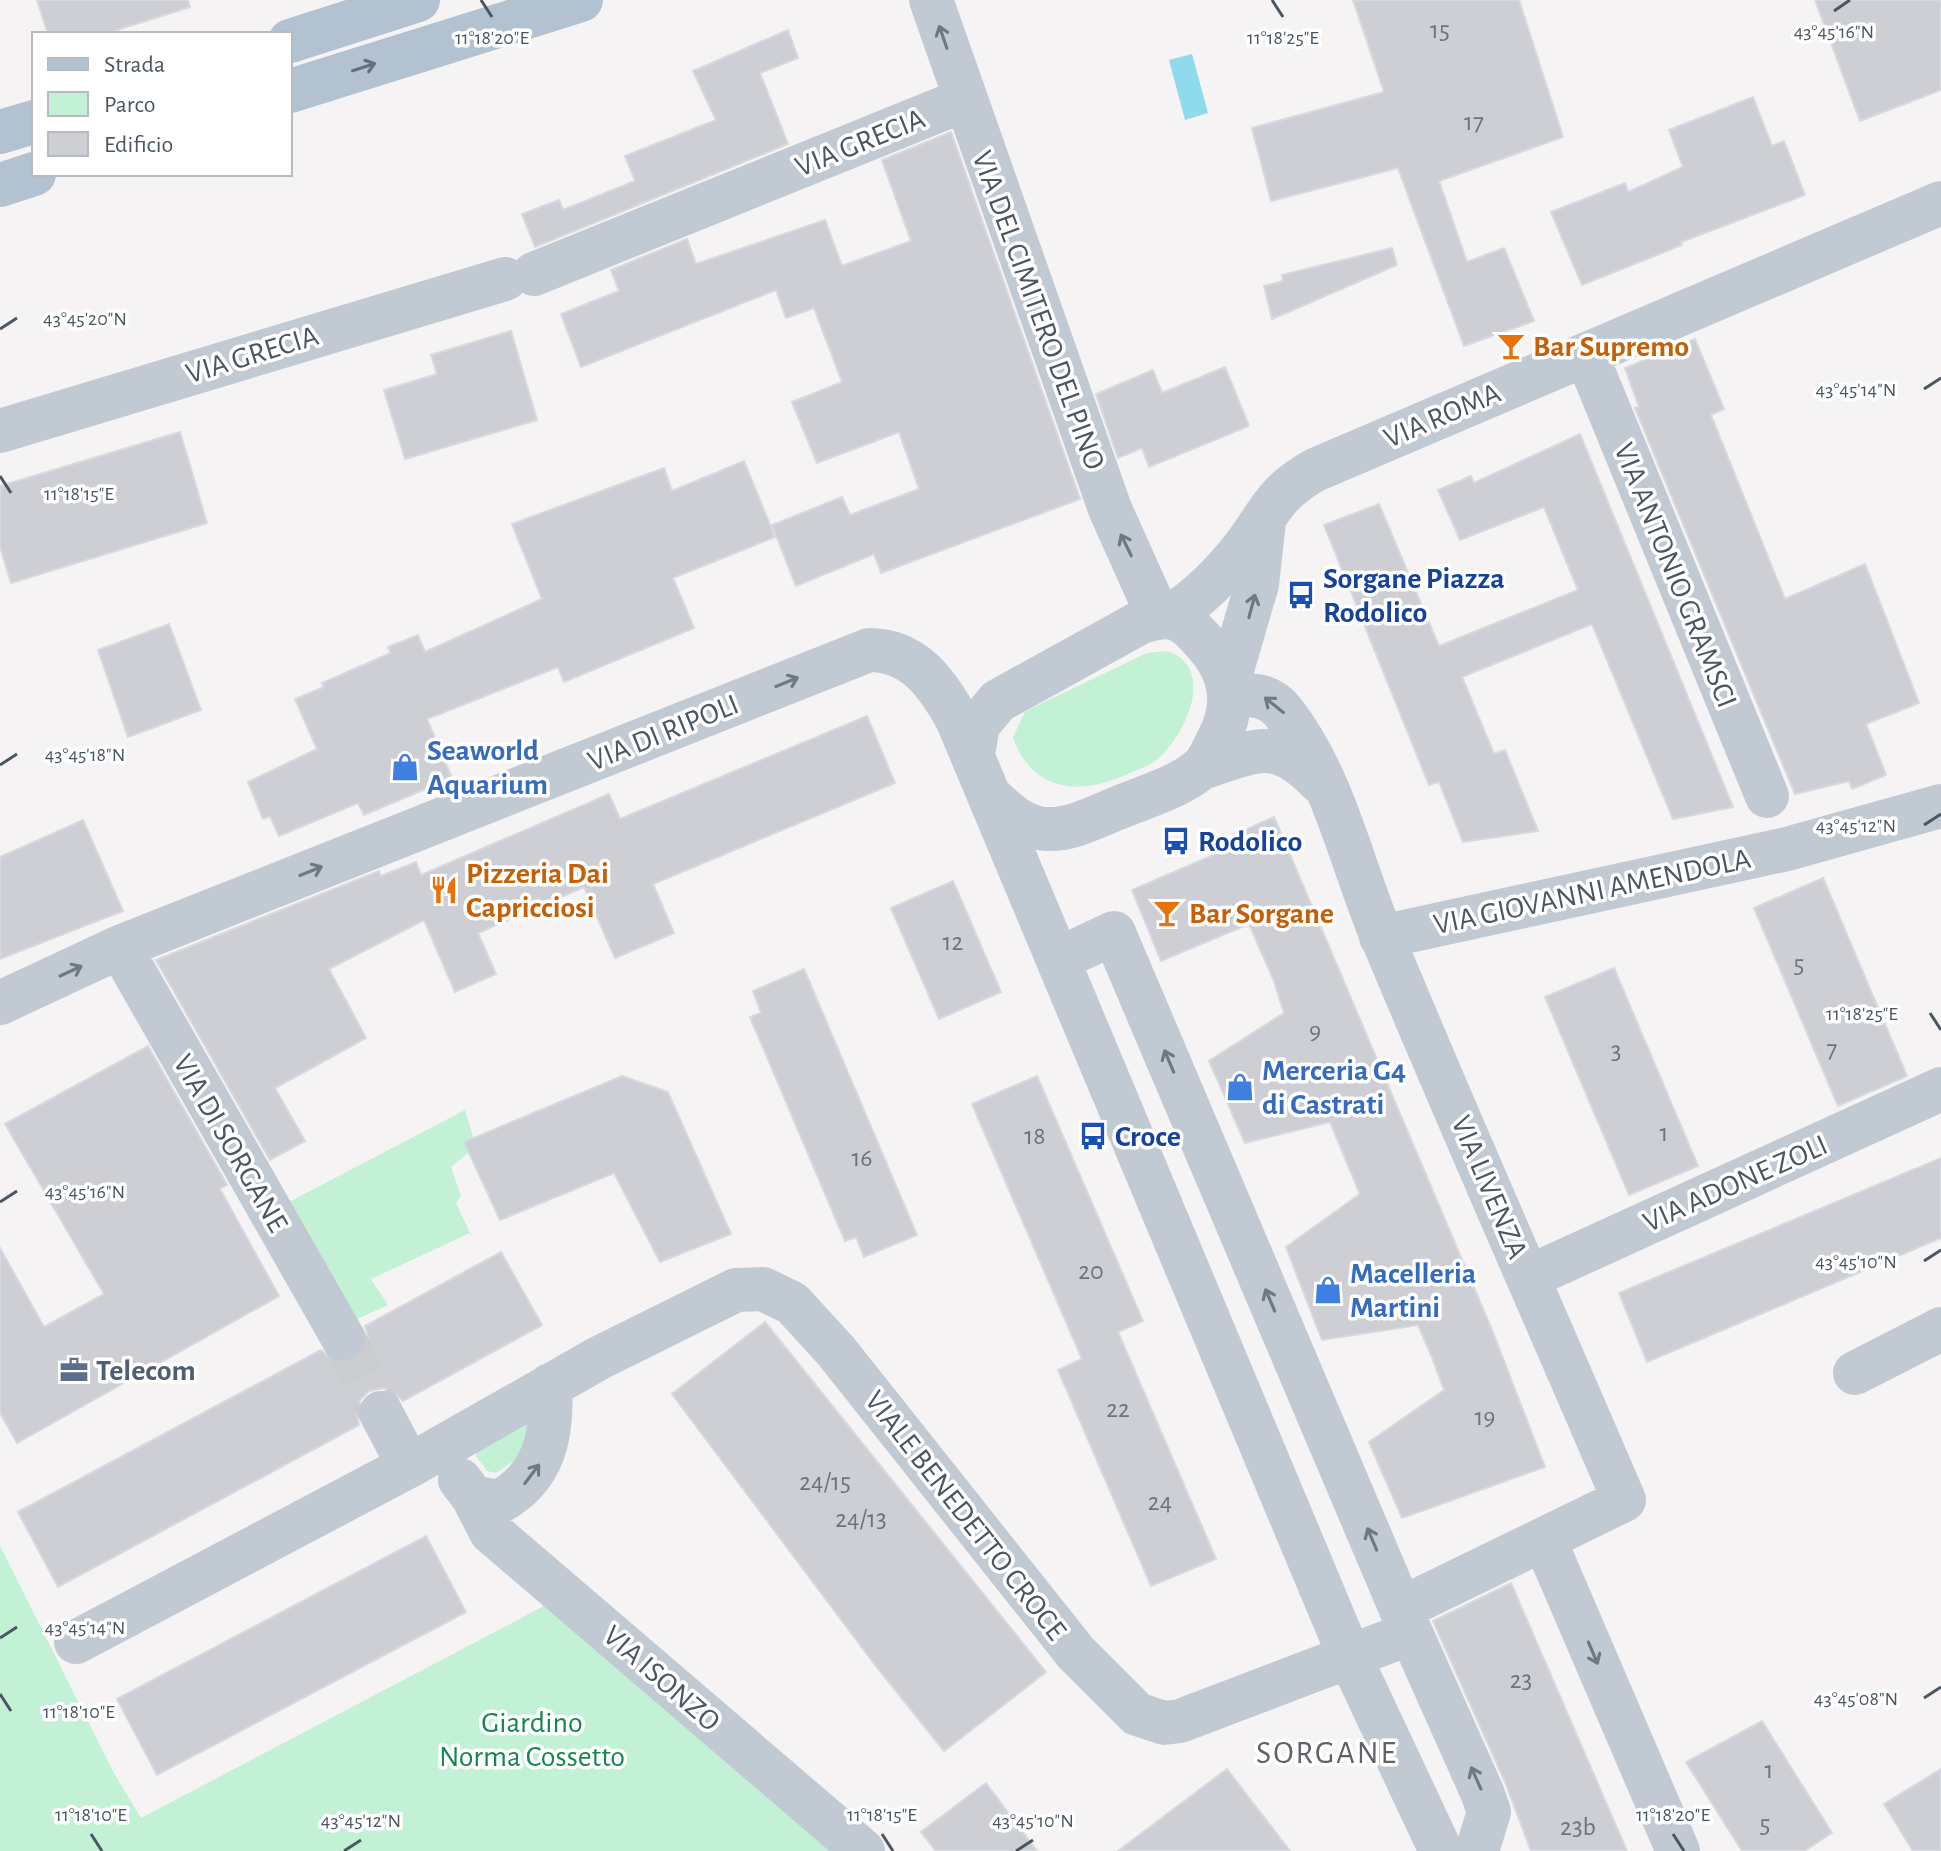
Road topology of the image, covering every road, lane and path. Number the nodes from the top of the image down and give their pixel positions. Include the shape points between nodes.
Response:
1 (418, 0) edge
2 (581, 0) edge
3 (931, 0) edge
4 (292, 40) edge
5 (292, 90) edge
6 (964, 100) junction
7 (32, 123) edge
8 (0, 132) edge
9 (32, 175) edge
10 (0, 185) edge
11 (1941, 203) edge
12 (1586, 354) junction
13 (0, 431) edge
14 (1265, 514) junction
15 (1165, 616) junction
16 (1230, 687) junction
17 (973, 754) junction
18 (1201, 768) junction
19 (1328, 790) junction
20 (1767, 796) dead end
21 (991, 797) junction
22 (1941, 806) edge
23 (1098, 816) junction
24 (1381, 937) junction
25 (120, 947) junction
26 (1055, 950) junction
27 (0, 1003) edge
28 (1941, 1089) edge
29 (1244, 1238) junction
30 (1187, 1262) junction
31 (1529, 1277) junction
32 (1941, 1329) edge
33 (343, 1338) tunnel mouth
34 (1855, 1373) dead end
35 (551, 1402) junction
36 (381, 1413) tunnel mouth
37 (454, 1441) junction
38 (409, 1466) junction
39 (473, 1497) junction
40 (1544, 1539) junction
41 (1407, 1620) junction
42 (76, 1642) dead end
43 (1349, 1655) junction
44 (863, 1851) edge
45 (1441, 1851) edge
46 (1477, 1851) edge
47 (1678, 1851) edge

1 - 4 main road
5 -> 2 main road
6 -> 3 street, VIA DEL CIMITERO DEL PINO
6 - 13 street, VIA GRECIA via 519,276
15 -> 6 street, VIA DEL CIMITERO DEL PINO via 1110,509
7 - 8 main road
9 - 10 main road
11 - 12 street, VIA ROMA
12 - 14 street, VIA ROMA via 1315,470 1284,490
12 - 20 street, VIA ANTONIO GRAMSCI
14 - 15 street, VIA ROMA via 1227,568 1194,601
16 -> 14 street via 1257,584
15 - 16 street via 1195,631
15 - 17 street via 1141,622 998,701 978,725
16 - 18 street via 1227,721
19 -> 16 street, VIA LIVENZA via 1282,710 1267,697
17 - 21 street
25 -> 17 street, VIA DI RIPOLI via 869,650 906,657 928,676
18 - 19 street, VIA LIVENZA via 1277,751 1290,754
18 - 23 street
19 - 24 street, VIA LIVENZA
21 - 23 street via 1035,827 1069,827
21 - 26 street
22 - 24 street, VIA GIOVANNI AMENDOLA via 1787,849
23 - 26 street via 1060,856 1052,874 1046,911
24 - 31 street, VIA LIVENZA
27 -> 25 street, VIA DI RIPOLI
25 - 33 street, VIA DI SORGANE
29 -> 26 street via 1114,933
26 - 30 street
28 - 31 street, VIA ADONE ZOLI
29 - 30 street
41 -> 29 street
30 - 43 street
31 - 40 street, VIA LIVENZA via 1624,1500
32 - 34 street
35 - 37 street, VIALE BENEDETTO CROCE
39 -> 35 street via 499,1502 529,1479 546,1447
35 - 43 street, VIALE BENEDETTO CROCE via 599,1358 736,1290 763,1289 792,1303 836,1351 1076,1653 1126,1706 1150,1720 1180,1721
36 - 38 street
37 - 38 street, VIALE BENEDETTO CROCE
37 - 39 street via 452,1464
38 - 42 street, VIALE BENEDETTO CROCE
39 - 44 street, VIA ISONZO via 491,1532
40 - 41 street, VIA LIVENZA
40 -> 47 street
41 - 43 street, VIALE BENEDETTO CROCE
46 -> 41 street via 1489,1812
43 - 45 street

